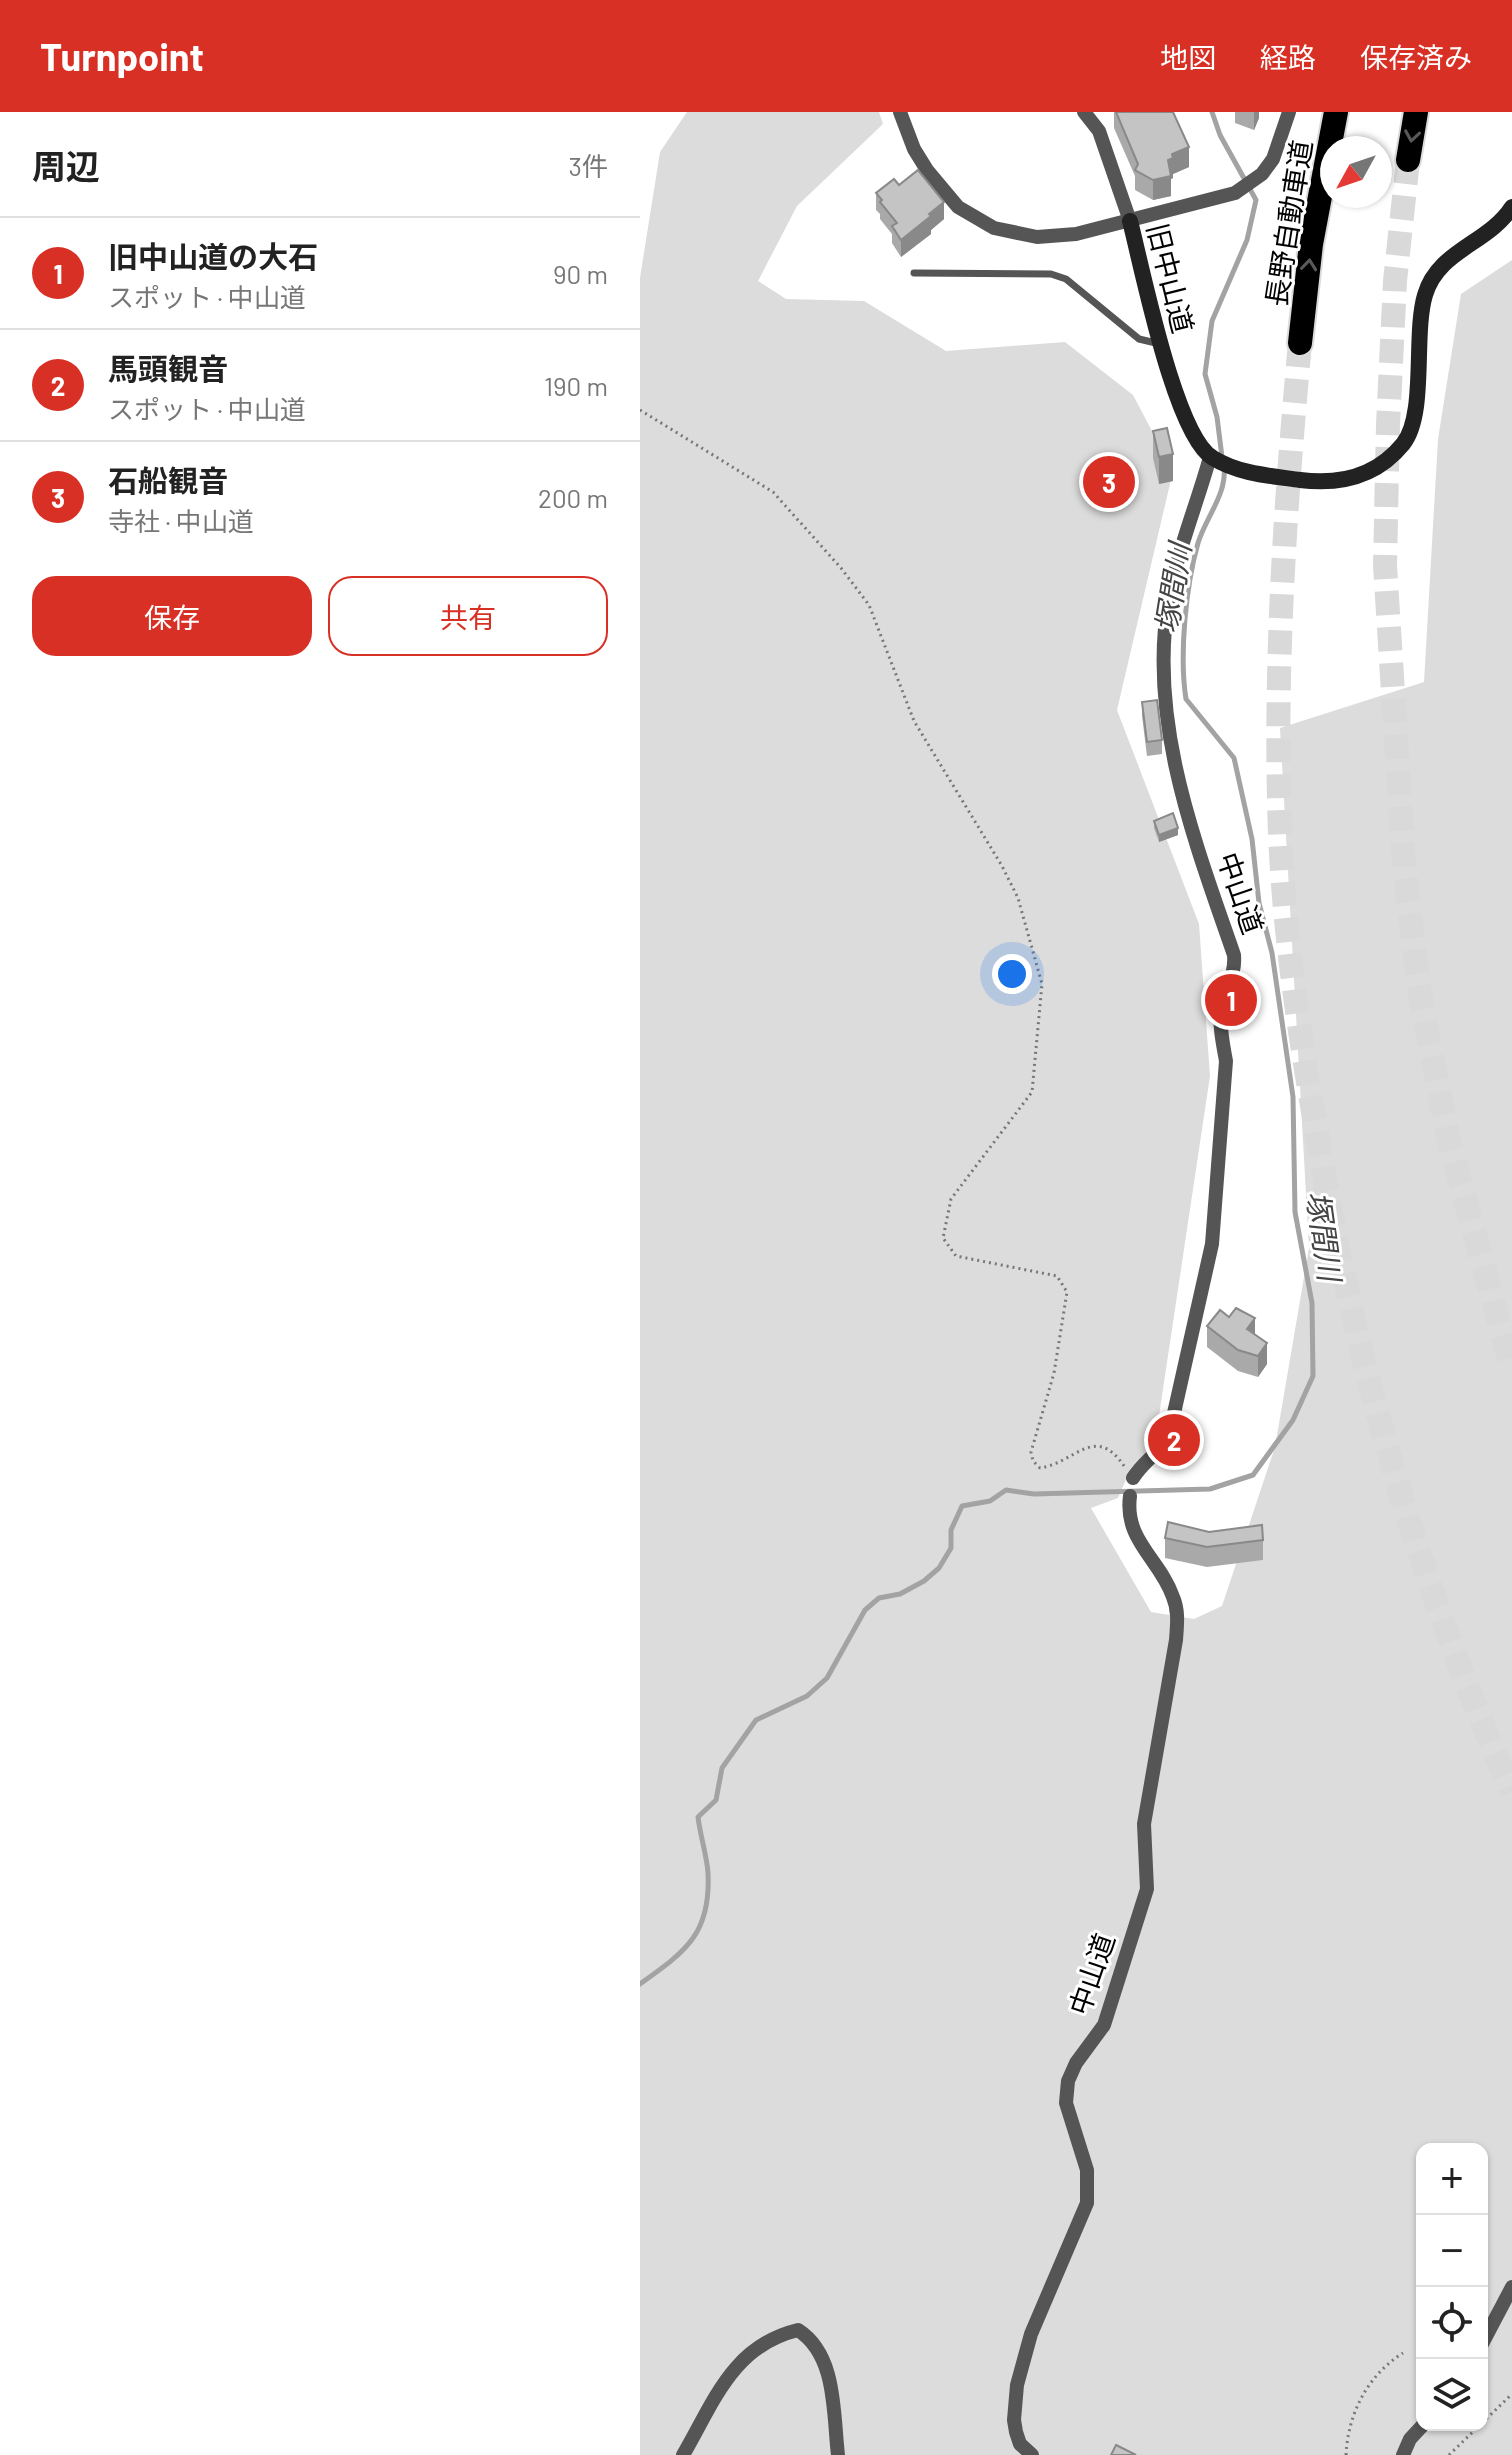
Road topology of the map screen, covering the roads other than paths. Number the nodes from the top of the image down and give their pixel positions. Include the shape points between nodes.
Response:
1 (900, 112) edge
2 (1084, 112) edge
3 (1289, 112) edge
4 (1336, 112) edge
5 (1416, 112) edge
6 (1408, 160) tunnel mouth
7 (1512, 207) edge
8 (1130, 221) junction
9 (914, 273) dead end
10 (1300, 343) tunnel mouth
11 (1160, 344) junction
12 (1211, 457) junction
13 (1512, 2287) edge
14 (1488, 2333) edge
15 (1417, 2431) edge
16 (683, 2455) edge
17 (838, 2455) edge
18 (1032, 2455) edge
19 (1403, 2455) edge

1 - 8 street via 914,149 942,190 958,207 994,228 1056,237
2 - 8 street, 旧中山道 via 1099,131
3 - 8 street via 1273,159 1253,182 1235,193
10 -> 4 highway, 長野自動車道 via 1311,244
5 -> 6 highway
7 - 12 street via 1488,233 1448,259 1430,284 1418,322 1413,420 1406,441 1375,469 1320,482 1257,474
8 - 11 street, 旧中山道
9 - 11 lane via 1051,274 1066,279 1139,339
11 - 12 street, 旧中山道 via 1188,424
12 - 18 street, 中山道 via 1180,548 1164,649 1172,751 1234,955 1235,971 1221,1008 1226,1061 1212,1244 1170,1431 1131,1486 1130,1524 1175,1600 1176,1640 1144,1824 1147,1889 1104,2025 1068,2081 1066,2103 1087,2170 1087,2203 1031,2334 1017,2385 1016,2432
13 - 14 street
15 - 19 street
16 - 17 street via 740,2360 780,2334 798,2330 812,2339 827,2367

